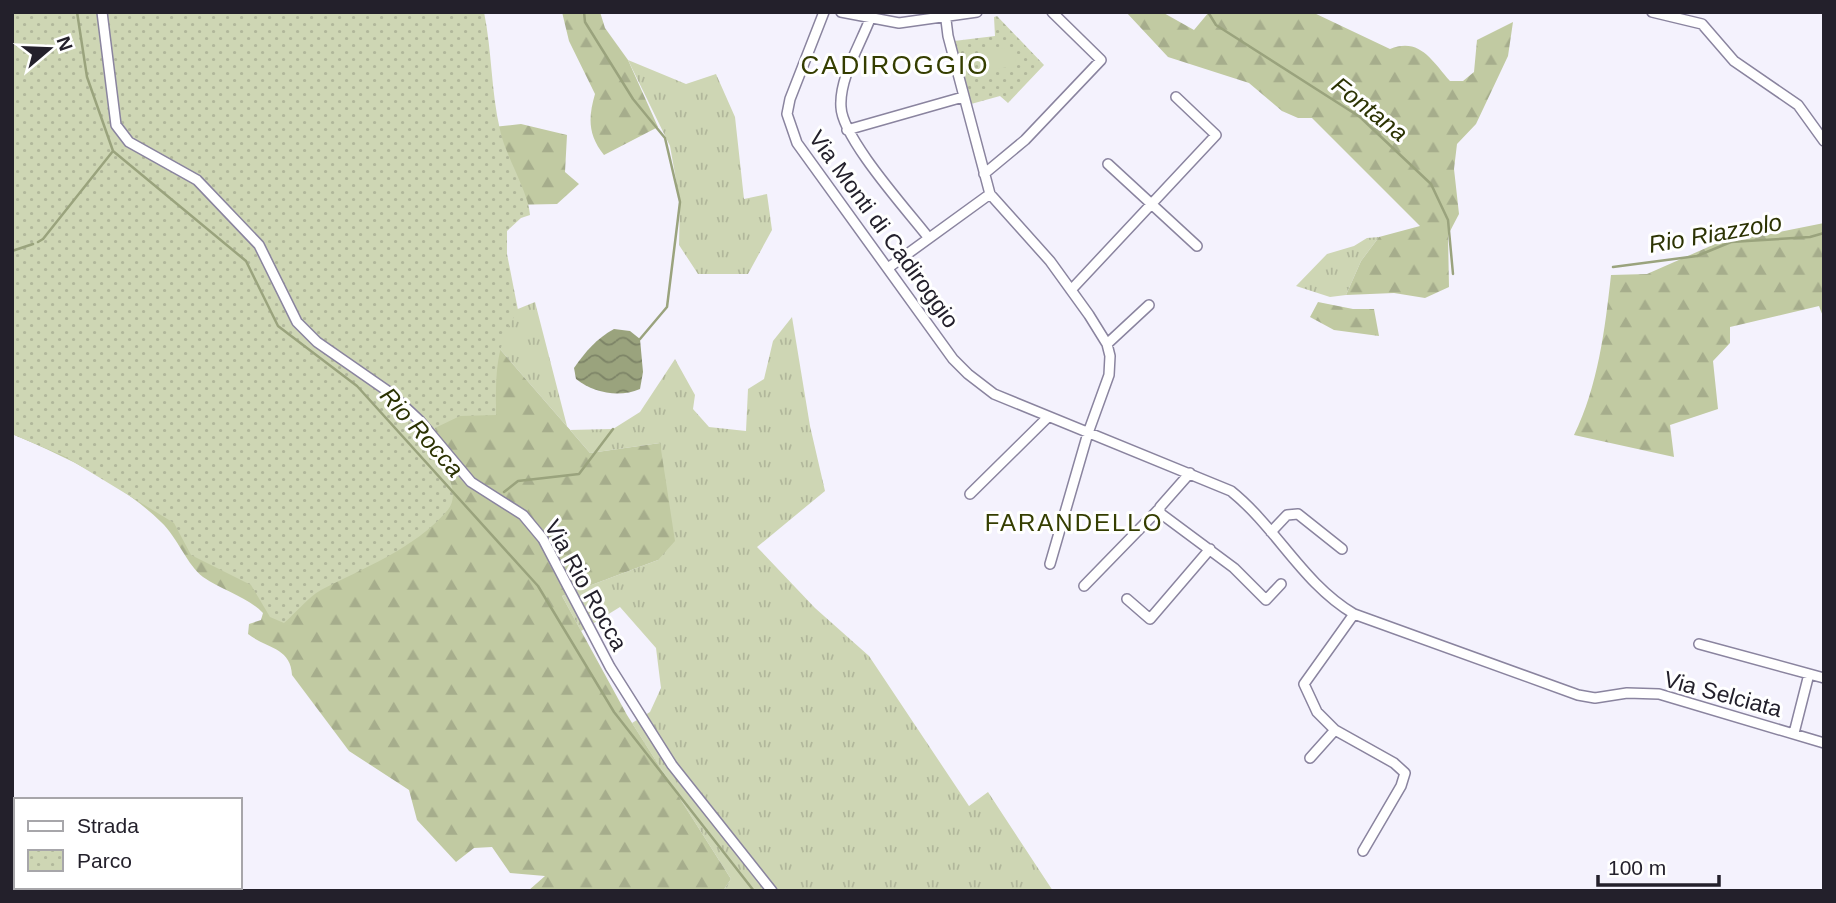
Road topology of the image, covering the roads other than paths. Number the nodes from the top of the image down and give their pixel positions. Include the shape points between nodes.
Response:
1 (102, 12) edge
2 (824, 12) edge
3 (841, 12) edge
4 (977, 12) edge
5 (1052, 12) edge
6 (1652, 12) edge
7 (945, 15) edge
8 (870, 19) junction
9 (963, 97) junction
10 (1176, 97) dead end
11 (846, 130) junction
12 (1824, 141) edge
13 (1108, 164) dead end
14 (984, 174) junction
15 (990, 194) junction
16 (1152, 203) junction
17 (928, 237) junction
18 (1197, 246) dead end
19 (888, 268) junction
20 (1071, 290) junction
21 (1149, 305) dead end
22 (1107, 344) junction
23 (1048, 417) junction
24 (1088, 433) junction
25 (1190, 473) junction
26 (970, 494) dead end
27 (1158, 510) junction
28 (1271, 532) junction
29 (1210, 549) junction
30 (1342, 549) dead end
31 (1050, 564) dead end
32 (1281, 584) dead end
33 (1084, 586) dead end
34 (1127, 599) dead end
35 (1354, 614) junction
36 (1699, 644) dead end
37 (1451, 649) joint
38 (1809, 674) junction
39 (1824, 678) edge
40 (1335, 730) junction
41 (1794, 733) junction
42 (1824, 743) edge
43 (1310, 758) dead end
44 (1363, 851) dead end
45 (772, 891) edge

1 - 45 street, Via Rio Rocca via 122,134 197,180 258,245 297,322 317,342 389,392 471,482 523,515 543,539 610,667 672,765
2 - 19 street, Via Monti di Cadiroggio via 790,99 790,130
3 - 8 street
4 - 7 street
5 - 14 street via 1101,60 1025,140
6 - 12 street via 1702,24 1734,61 1798,105
7 - 8 street via 899,23
7 - 9 street
8 - 11 street via 846,82 841,107
9 - 11 street
9 - 14 street
10 - 16 street via 1216,135
11 - 17 street
13 - 16 street
14 - 15 street
15 - 17 street
15 - 20 street
16 - 18 street
16 - 20 street
17 - 19 street
19 - 23 street, Via Monti di Cadiroggio via 968,374 994,394
20 - 22 street
21 - 22 street
22 - 24 street via 1110,375
23 - 24 street, Via Monti di Cadiroggio
23 - 26 street
24 - 25 street, Via Monti di Cadiroggio
24 - 31 street
25 - 27 street
25 - 28 street, Via Monti di Cadiroggio via 1231,491
27 - 29 street
27 - 33 street
28 - 30 street via 1287,516 1298,514
28 - 35 street, Via Monti di Cadiroggio via 1307,578
29 - 32 street via 1266,600
29 - 34 street via 1150,619
35 - 37 street, Via Monti di Cadiroggio
35 - 40 street via 1304,684 1317,712
36 - 38 street
37 - 41 street, Via Selciata via 1578,695 1658,694
38 - 39 street
38 - 41 street
40 - 43 street
40 - 44 street via 1405,773
41 - 42 street, Via Selciata

